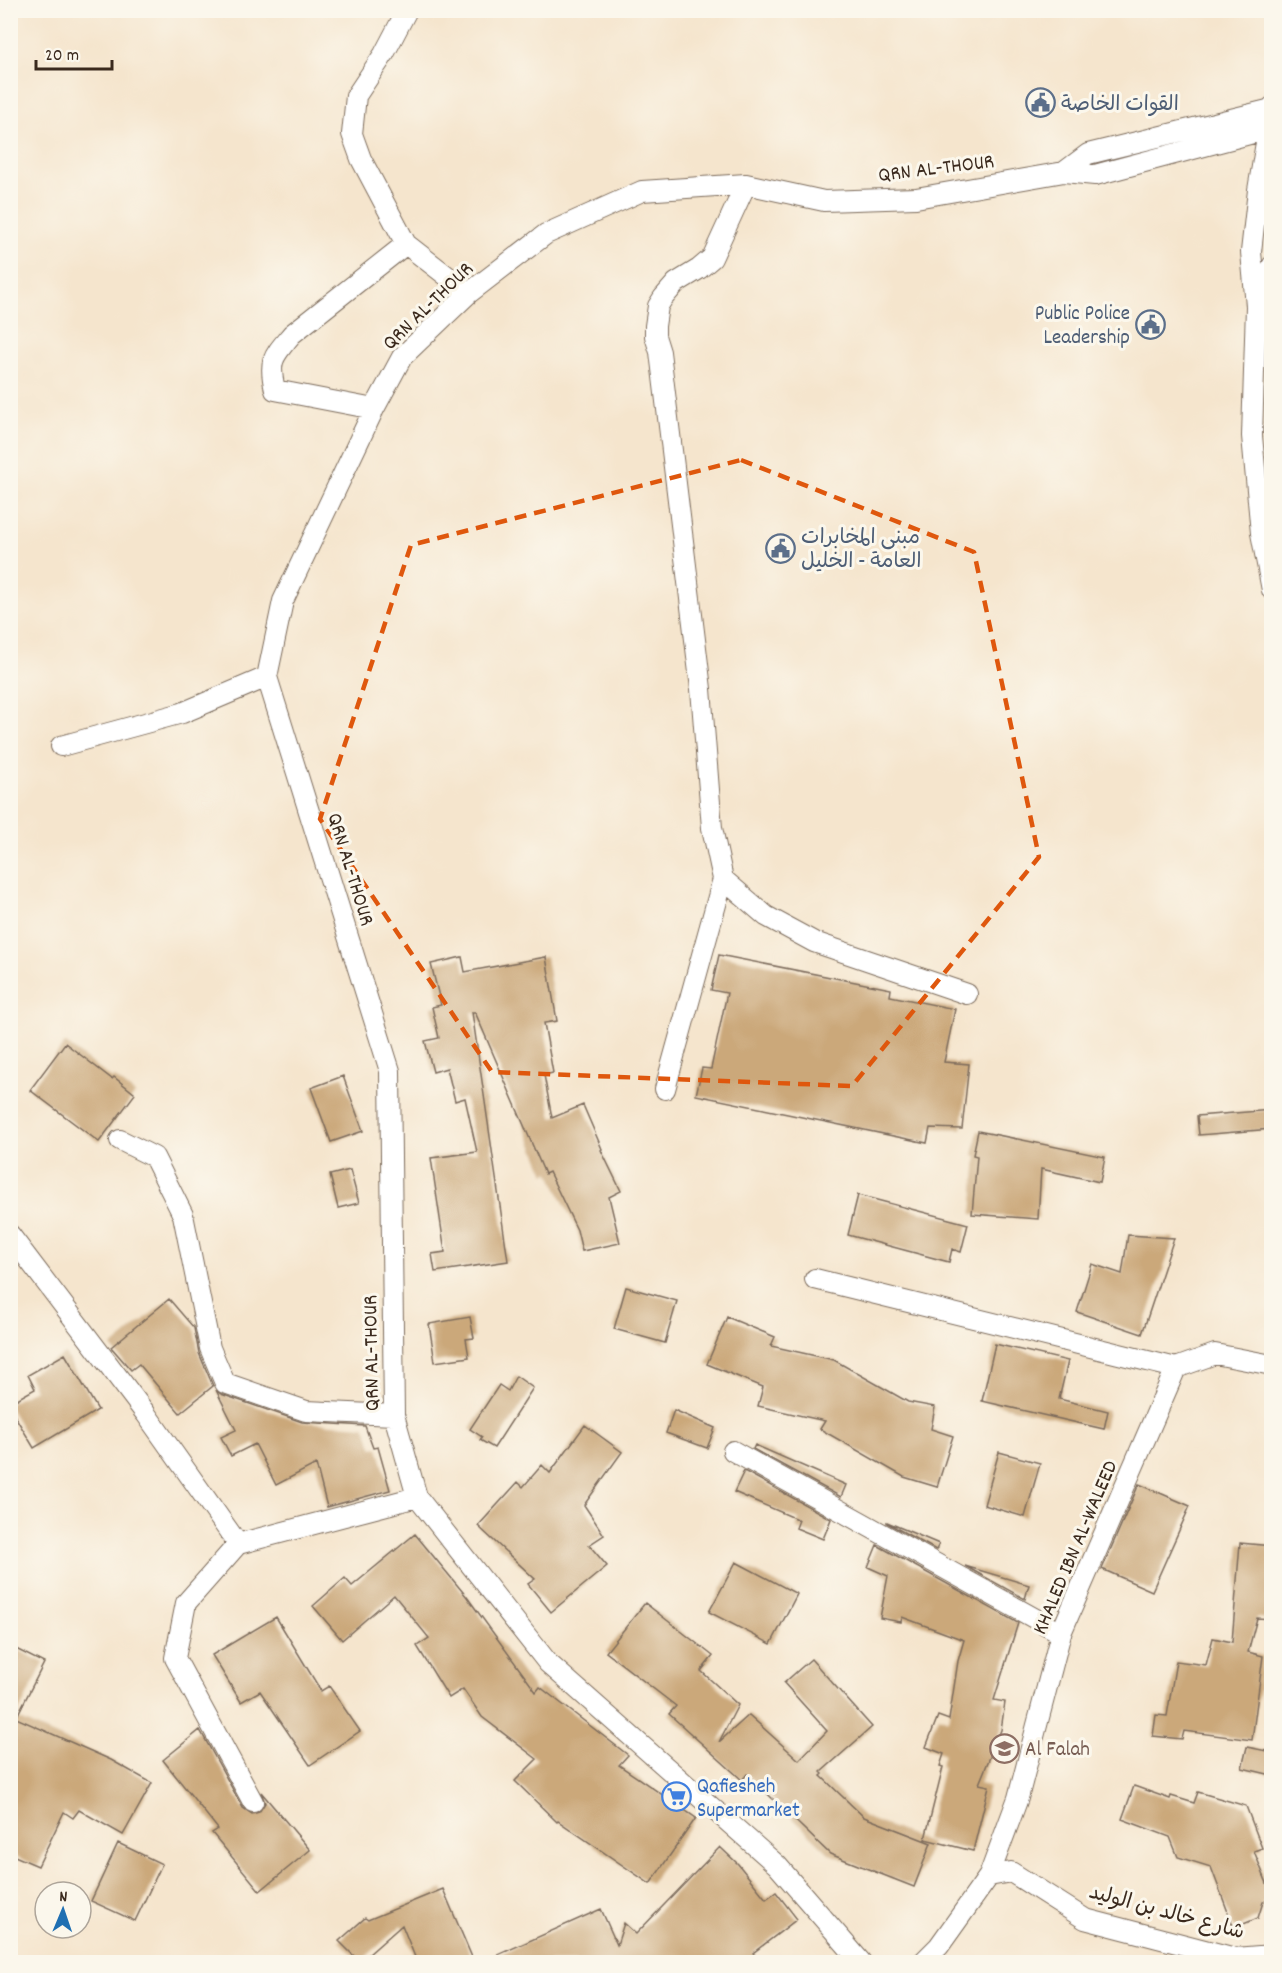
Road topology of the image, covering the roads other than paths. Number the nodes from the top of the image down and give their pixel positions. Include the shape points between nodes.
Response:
1 (407, 10) edge
2 (1271, 108) edge
3 (1270, 127) edge
4 (1064, 172) junction
5 (746, 184) junction
6 (406, 244) junction
7 (1272, 266) edge
8 (469, 292) junction
9 (1256, 306) junction
10 (374, 409) junction
11 (1272, 591) edge
12 (267, 676) junction
13 (61, 746) dead end
14 (723, 879) junction
15 (967, 994) dead end
16 (665, 1089) dead end
17 (120, 1140) dead end
18 (10, 1235) edge
19 (815, 1279) dead end
20 (1272, 1365) edge
21 (1176, 1368) junction
22 (394, 1415) junction
23 (733, 1451) dead end
24 (417, 1497) junction
25 (238, 1544) junction
26 (1061, 1634) junction
27 (253, 1802) dead end
28 (989, 1876) junction
29 (1272, 1955) edge
30 (861, 1962) edge
31 (923, 1962) edge

1 - 6 street via 357,96 352,134
2 - 3 street
2 - 4 street via 1088,154
3 - 4 street via 1095,175
3 - 9 street via 1251,252
4 - 5 street, QRN AL-THOUR via 904,198 824,201
5 - 8 street, QRN AL-THOUR via 642,191 546,234
5 - 14 street via 712,258 669,290 658,306 655,326 701,689 712,828
6 - 8 street
6 - 10 street via 292,334 270,368 275,390
7 - 9 street
8 - 10 street, QRN AL-THOUR via 402,357
9 - 11 street via 1252,435 1261,533
10 - 12 street, QRN AL-THOUR via 283,601
12 - 13 street via 182,713
12 - 22 street, QRN AL-THOUR via 390,1071
14 - 15 street via 766,916 814,942
14 - 16 street
17 - 22 street via 154,1156 183,1215 210,1348 225,1383 306,1411
18 - 25 street via 146,1414
19 - 21 street
20 - 21 street via 1215,1354
21 - 26 street, KHALED IBN AL-WALEED
22 - 24 street, QRN AL-THOUR
23 - 26 street
24 - 25 street
24 - 30 street, QRN AL-THOUR via 548,1663 777,1865
25 - 27 street via 186,1603 175,1658
26 - 28 street, KHALED IBN AL-WALEED via 1018,1798
28 - 29 street, شارع خالد بن الوليد via 1011,1872 1085,1918 1235,1958
28 - 31 street, KHALED IBN AL-WALEED

